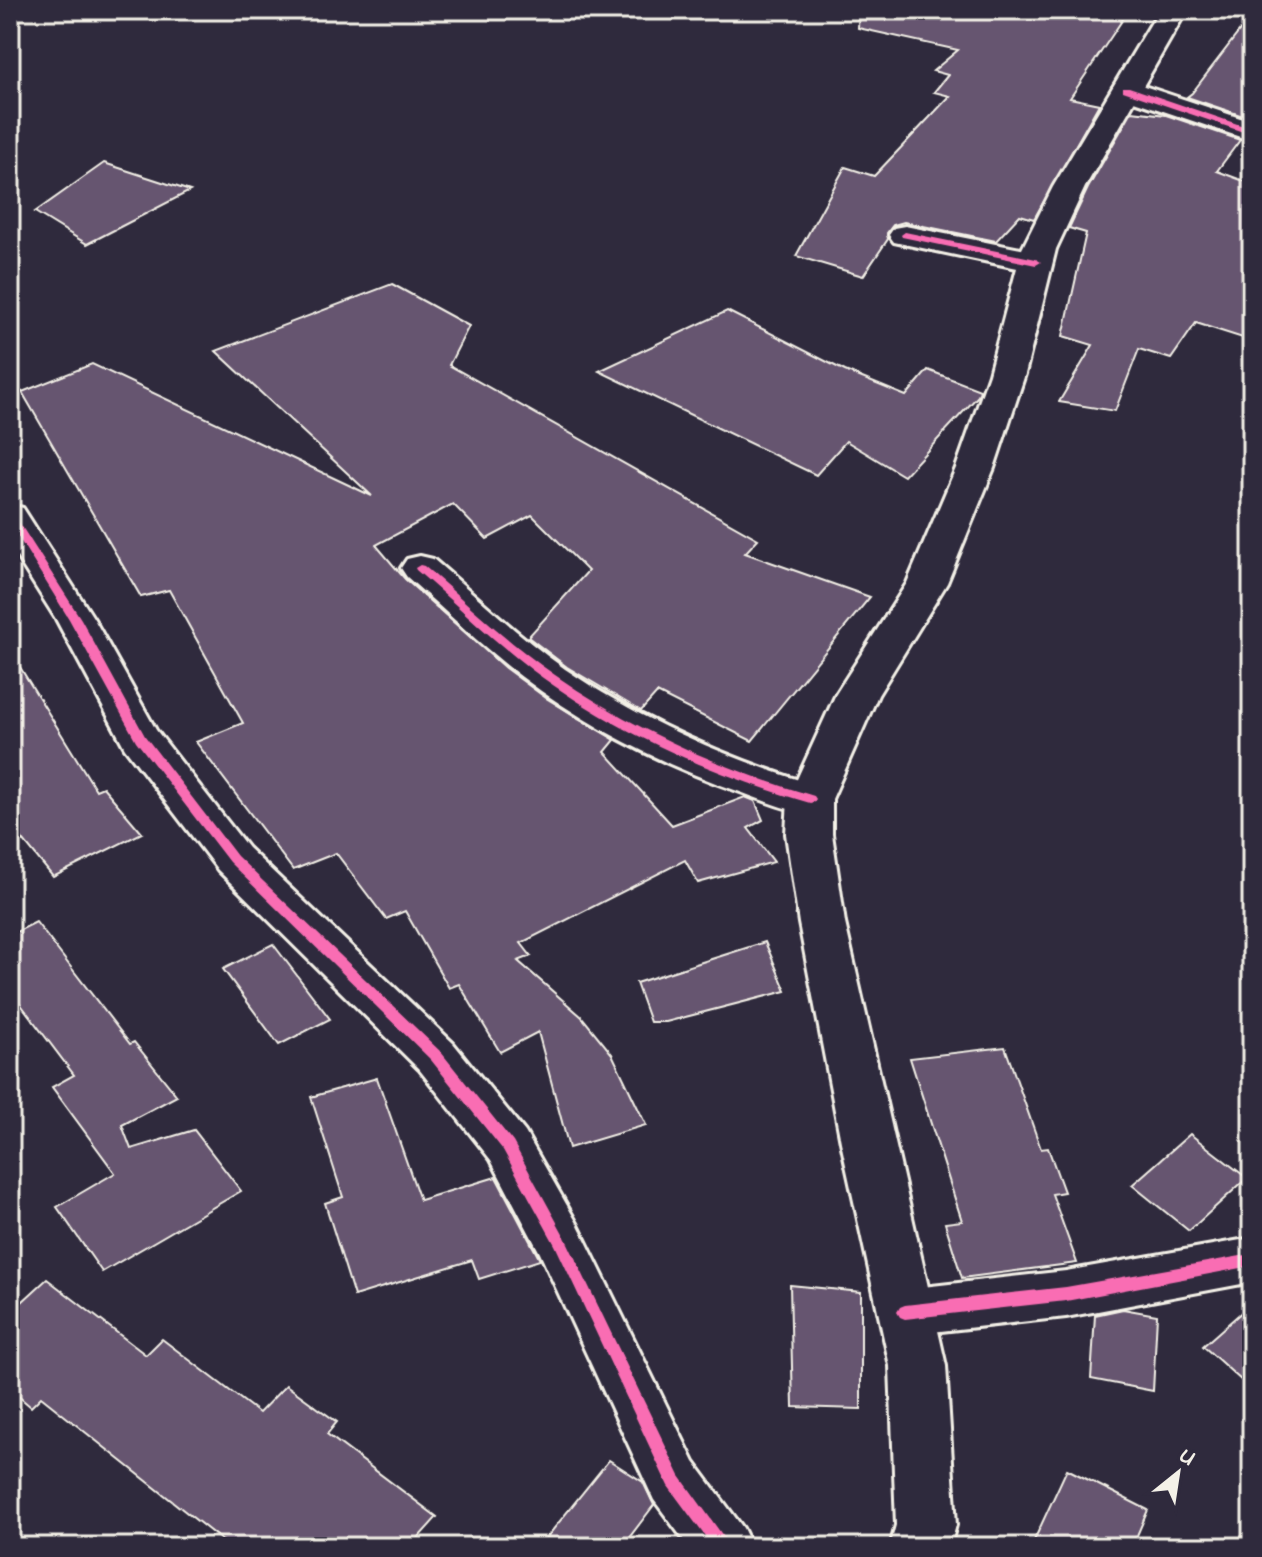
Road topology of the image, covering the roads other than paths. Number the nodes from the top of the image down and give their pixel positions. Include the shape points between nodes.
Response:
1 (1173, 10) edge
2 (1126, 89) junction
3 (1252, 132) edge
4 (905, 235) dead end
5 (1036, 262) junction
6 (10, 516) edge
7 (420, 568) dead end
8 (810, 799) junction
9 (1252, 1260) edge
10 (905, 1312) junction
11 (723, 1547) edge
12 (920, 1547) edge

1 - 2 main road
2 - 3 street
2 - 5 main road via 1069,187
4 - 5 street
5 - 8 main road via 1007,374 927,583 857,694
6 - 11 street via 75,619 140,738 233,859 436,1056 508,1146 560,1241 674,1481
7 - 8 street via 549,677 607,713 731,772
8 - 10 main road via 809,834 822,923
9 - 10 street via 1066,1294
10 - 12 main road via 918,1366 926,1525

